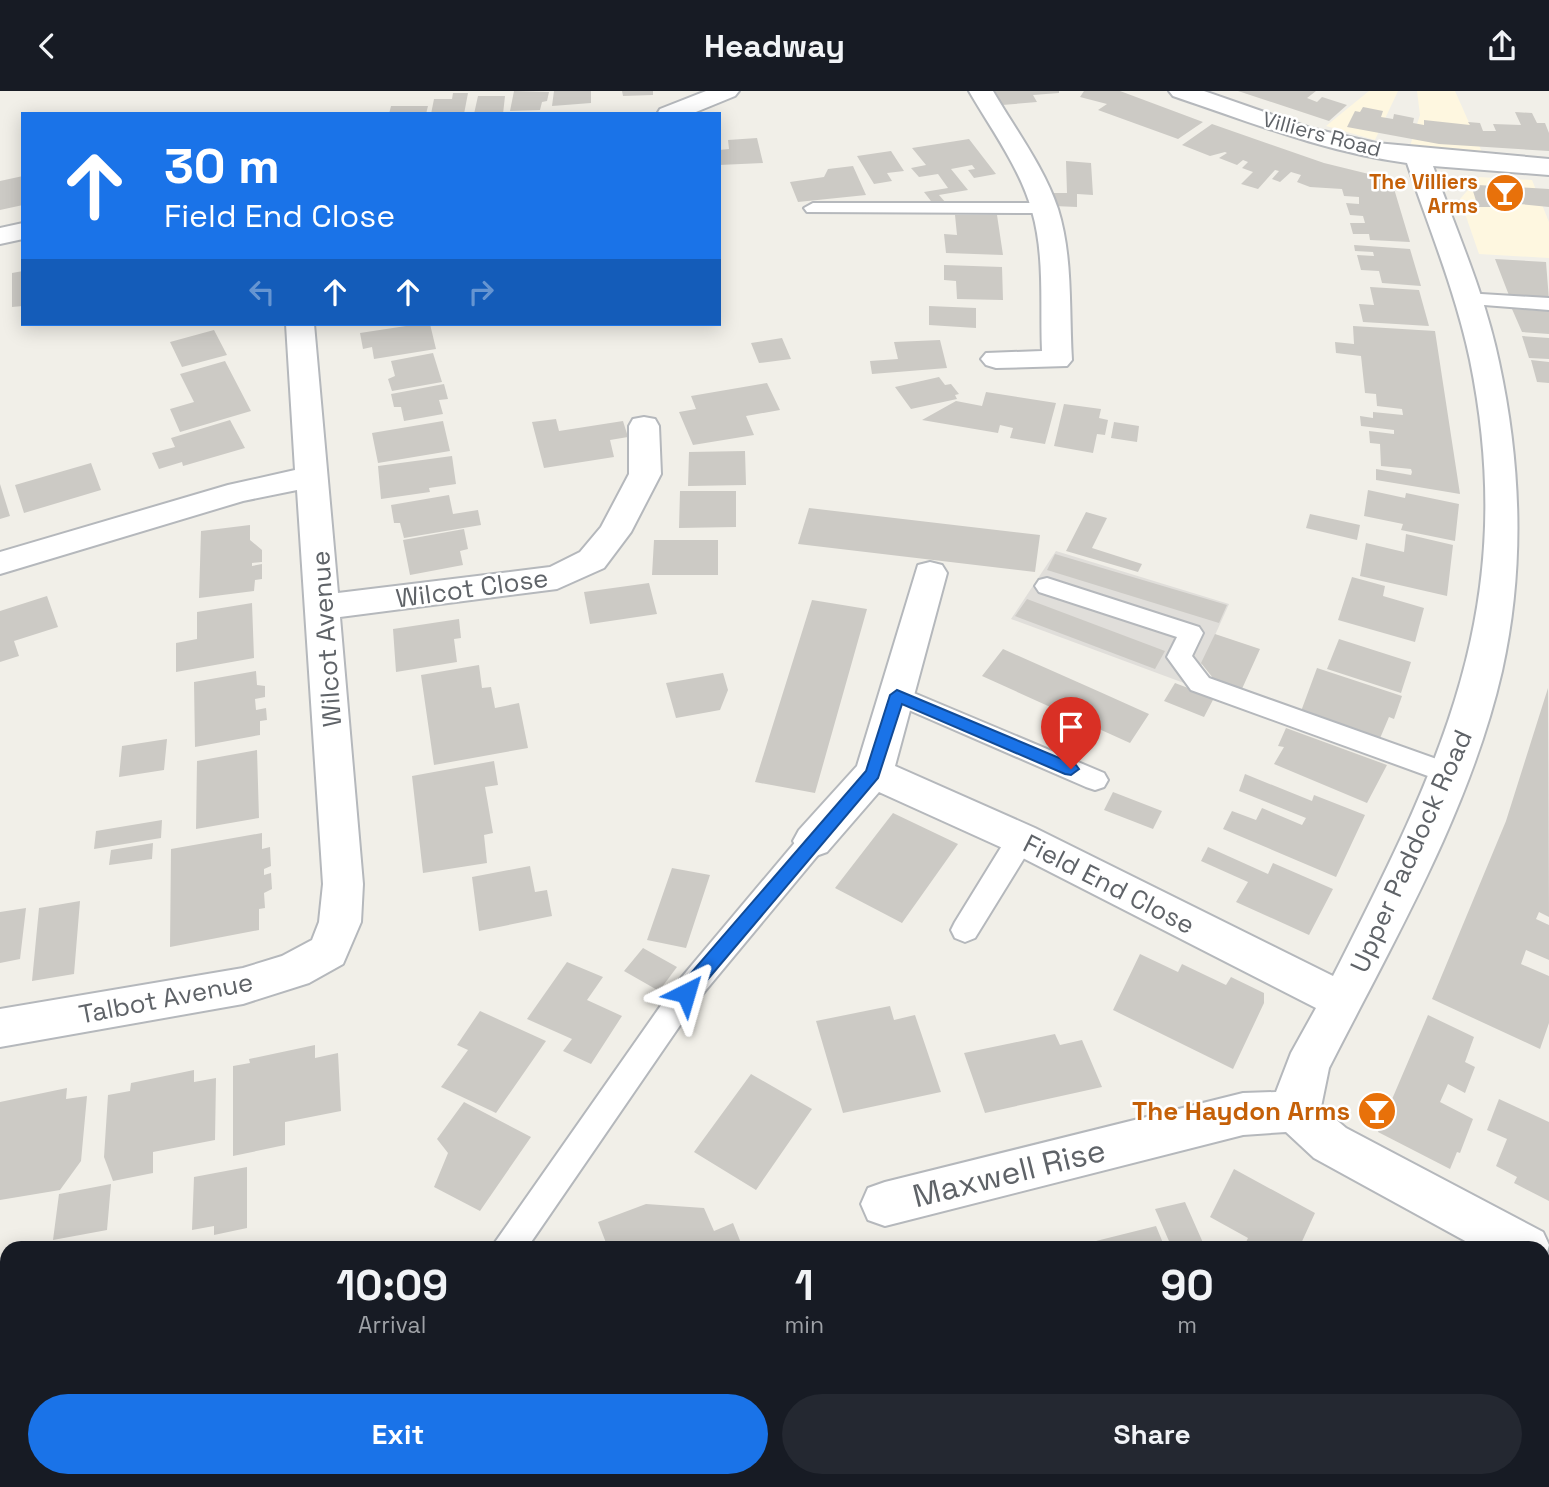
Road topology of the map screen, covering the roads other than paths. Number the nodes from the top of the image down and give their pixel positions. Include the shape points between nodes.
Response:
1 (727, 91) edge
2 (981, 91) edge
3 (1181, 91) edge
4 (674, 112) edge
5 (1418, 158) junction
6 (1549, 167) edge
7 (813, 208) dead end
8 (1045, 208) junction
9 (21, 231) edge
10 (0, 236) edge
11 (1465, 299) junction
12 (1549, 304) edge
13 (300, 326) edge
14 (996, 359) dead end
15 (643, 426) dead end
16 (313, 477) junction
17 (0, 563) edge
18 (930, 573) dead end
19 (1047, 586) dead end
20 (324, 607) junction
21 (897, 695) junction
22 (873, 773) junction
23 (1450, 774) junction
24 (1095, 780) dead end
25 (1021, 839) junction
26 (813, 841) joint
27 (965, 930) dead end
28 (328, 952) joint
29 (1343, 1001) junction
30 (0, 1028) edge
31 (1298, 1111) junction
32 (885, 1204) dead end
33 (512, 1241) edge
34 (1513, 1241) edge

1 - 4 street
2 - 8 street
3 - 5 street, Villiers Road via 1319,138
5 - 6 street, Villiers Road
5 - 11 street, Upper Paddock Road
7 - 8 lane
8 - 14 street via 1057,360
9 - 10 street
11 - 12 lane
11 - 23 street, Upper Paddock Road via 1484,357 1496,428 1504,554 1493,629
13 - 16 street, Wilcot Avenue
15 - 20 street, Wilcot Close via 645,474 615,533 578,569 557,578
16 - 17 street via 239,492
16 - 20 street, Wilcot Avenue
18 - 21 street
19 - 23 lane via 1191,633 1179,657 1200,684
20 - 28 street, Wilcot Avenue via 343,884 340,922
21 - 22 street
21 - 24 lane
22 - 25 street, Field End Close
22 - 26 street
23 - 29 street, Upper Paddock Road
25 - 27 lane
25 - 29 street, Field End Close
26 - 33 lane via 686,993
28 - 30 street, Talbot Avenue via 294,970 243,986
29 - 31 street, Upper Paddock Road via 1306,1070
31 - 32 street, Maxwell Rise via 1243,1114
31 - 34 street via 1312,1130 1331,1143

